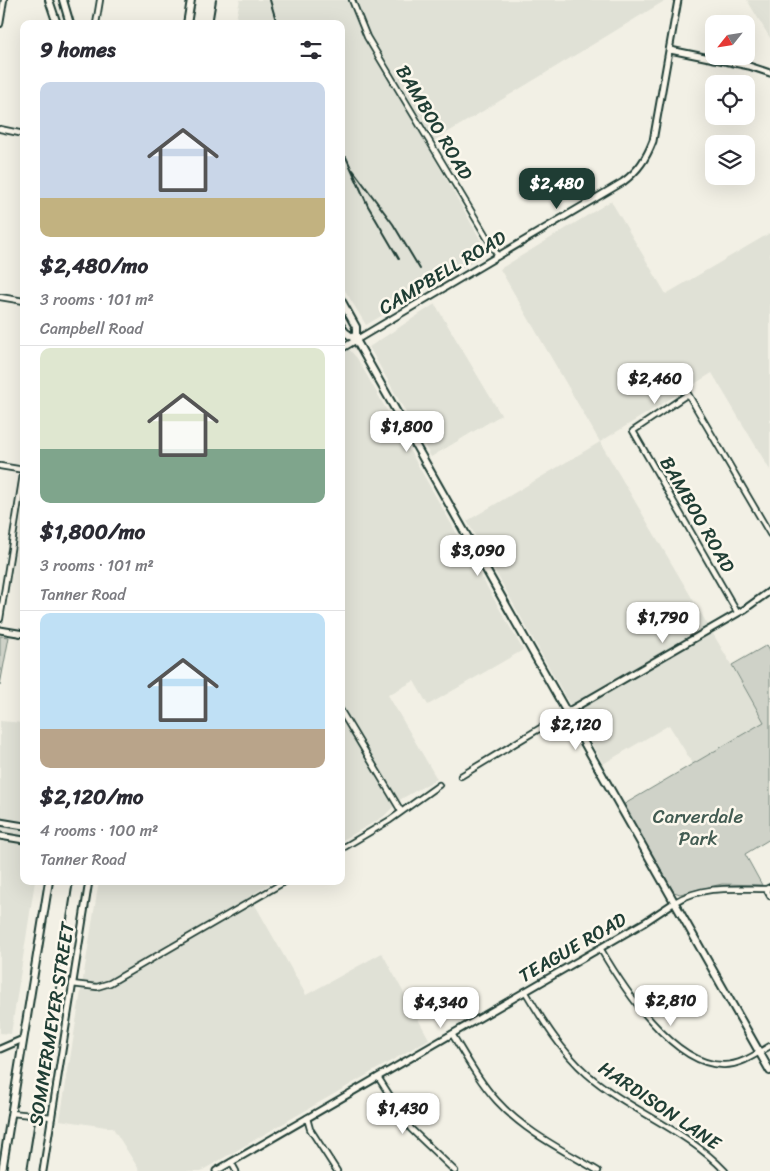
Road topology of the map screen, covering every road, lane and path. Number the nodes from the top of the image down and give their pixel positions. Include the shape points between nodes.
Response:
1 (4, 0) edge
2 (49, 0) edge
3 (100, 0) edge
4 (191, 0) edge
5 (352, 0) edge
6 (678, 0) edge
7 (63, 2) edge
8 (51, 8) junction
9 (56, 20) edge
10 (69, 20) edge
11 (97, 20) edge
12 (188, 20) edge
13 (0, 24) edge
14 (670, 50) junction
15 (770, 73) edge
16 (0, 129) edge
17 (20, 133) edge
18 (498, 256) junction
19 (0, 297) edge
20 (20, 300) edge
21 (345, 307) edge
22 (345, 332) edge
23 (356, 340) junction
24 (345, 347) edge
25 (0, 466) edge
26 (20, 468) edge
27 (20, 494) edge
28 (770, 534) edge
29 (770, 591) edge
30 (737, 612) junction
31 (0, 618) edge
32 (0, 630) edge
33 (20, 633) edge
34 (567, 712) junction
35 (345, 718) edge
36 (347, 721) joint
37 (461, 776) dead end
38 (439, 785) dead end
39 (401, 811) junction
40 (0, 822) edge
41 (20, 825) edge
42 (0, 836) edge
43 (20, 839) edge
44 (345, 846) edge
45 (49, 885) edge
46 (89, 885) edge
47 (279, 885) edge
48 (768, 888) edge
49 (770, 896) edge
50 (675, 902) junction
51 (600, 948) junction
52 (72, 984) junction
53 (525, 991) junction
54 (452, 1034) junction
55 (23, 1039) junction
56 (770, 1046) edge
57 (0, 1049) edge
58 (759, 1052) junction
59 (770, 1072) edge
60 (378, 1076) junction
61 (12, 1113) junction
62 (52, 1117) junction
63 (307, 1118) junction
64 (231, 1162) junction
65 (2, 1171) edge
66 (43, 1171) edge
67 (216, 1171) edge
68 (236, 1171) edge
69 (336, 1171) edge
70 (455, 1171) edge
71 (598, 1171) edge
72 (725, 1171) edge

1 - 13 street
2 - 8 main road
3 - 11 street
4 - 12 main road
5 - 18 street, BAMBOO ROAD via 367,37
6 - 14 street, CAMPBELL ROAD
7 - 8 main road
7 - 10 main road
8 - 9 main road
14 - 15 street
14 - 18 street, CAMPBELL ROAD via 654,141 639,168 623,182
16 - 17 street
18 - 23 street, CAMPBELL ROAD
19 - 20 street
21 - 23 main road via 356,327
22 - 23 main road
23 - 24 street, CAMPBELL ROAD
23 - 34 main road
25 - 26 street
27 - 31 street
28 - 30 street, BAMBOO ROAD via 688,394 633,431
29 - 30 street
30 - 34 street
32 - 33 street
34 - 37 street
34 - 50 main road
35 - 36 street
36 - 39 street
38 - 39 street
39 - 44 street
40 - 41 street
42 - 43 street
45 - 55 main road
46 - 52 street, SOMMERMEYER STREET
47 - 52 street via 110,983 97,987
48 - 49 street
48 - 50 street, TEAGUE ROAD via 708,889
50 - 51 street, TEAGUE ROAD
50 - 58 main road
51 - 53 street, TEAGUE ROAD
51 - 58 street via 649,1020 683,1049 708,1062 724,1065
52 - 62 street, SOMMERMEYER STREET
53 - 54 street, TEAGUE ROAD
53 - 72 street, HARDISON LANE via 559,1044 587,1074 621,1099 682,1134
54 - 60 street, TEAGUE ROAD
54 - 71 street via 485,1086 512,1116 540,1137
55 - 57 street
55 - 61 main road
56 - 58 street
58 - 59 main road
60 - 63 street, TEAGUE ROAD
60 - 70 street via 411,1129
61 - 62 street
61 - 65 main road
62 - 66 street, SOMMERMEYER STREET
63 - 64 street, TEAGUE ROAD
63 - 69 street via 310,1129
64 - 67 street, TEAGUE ROAD
64 - 68 street

